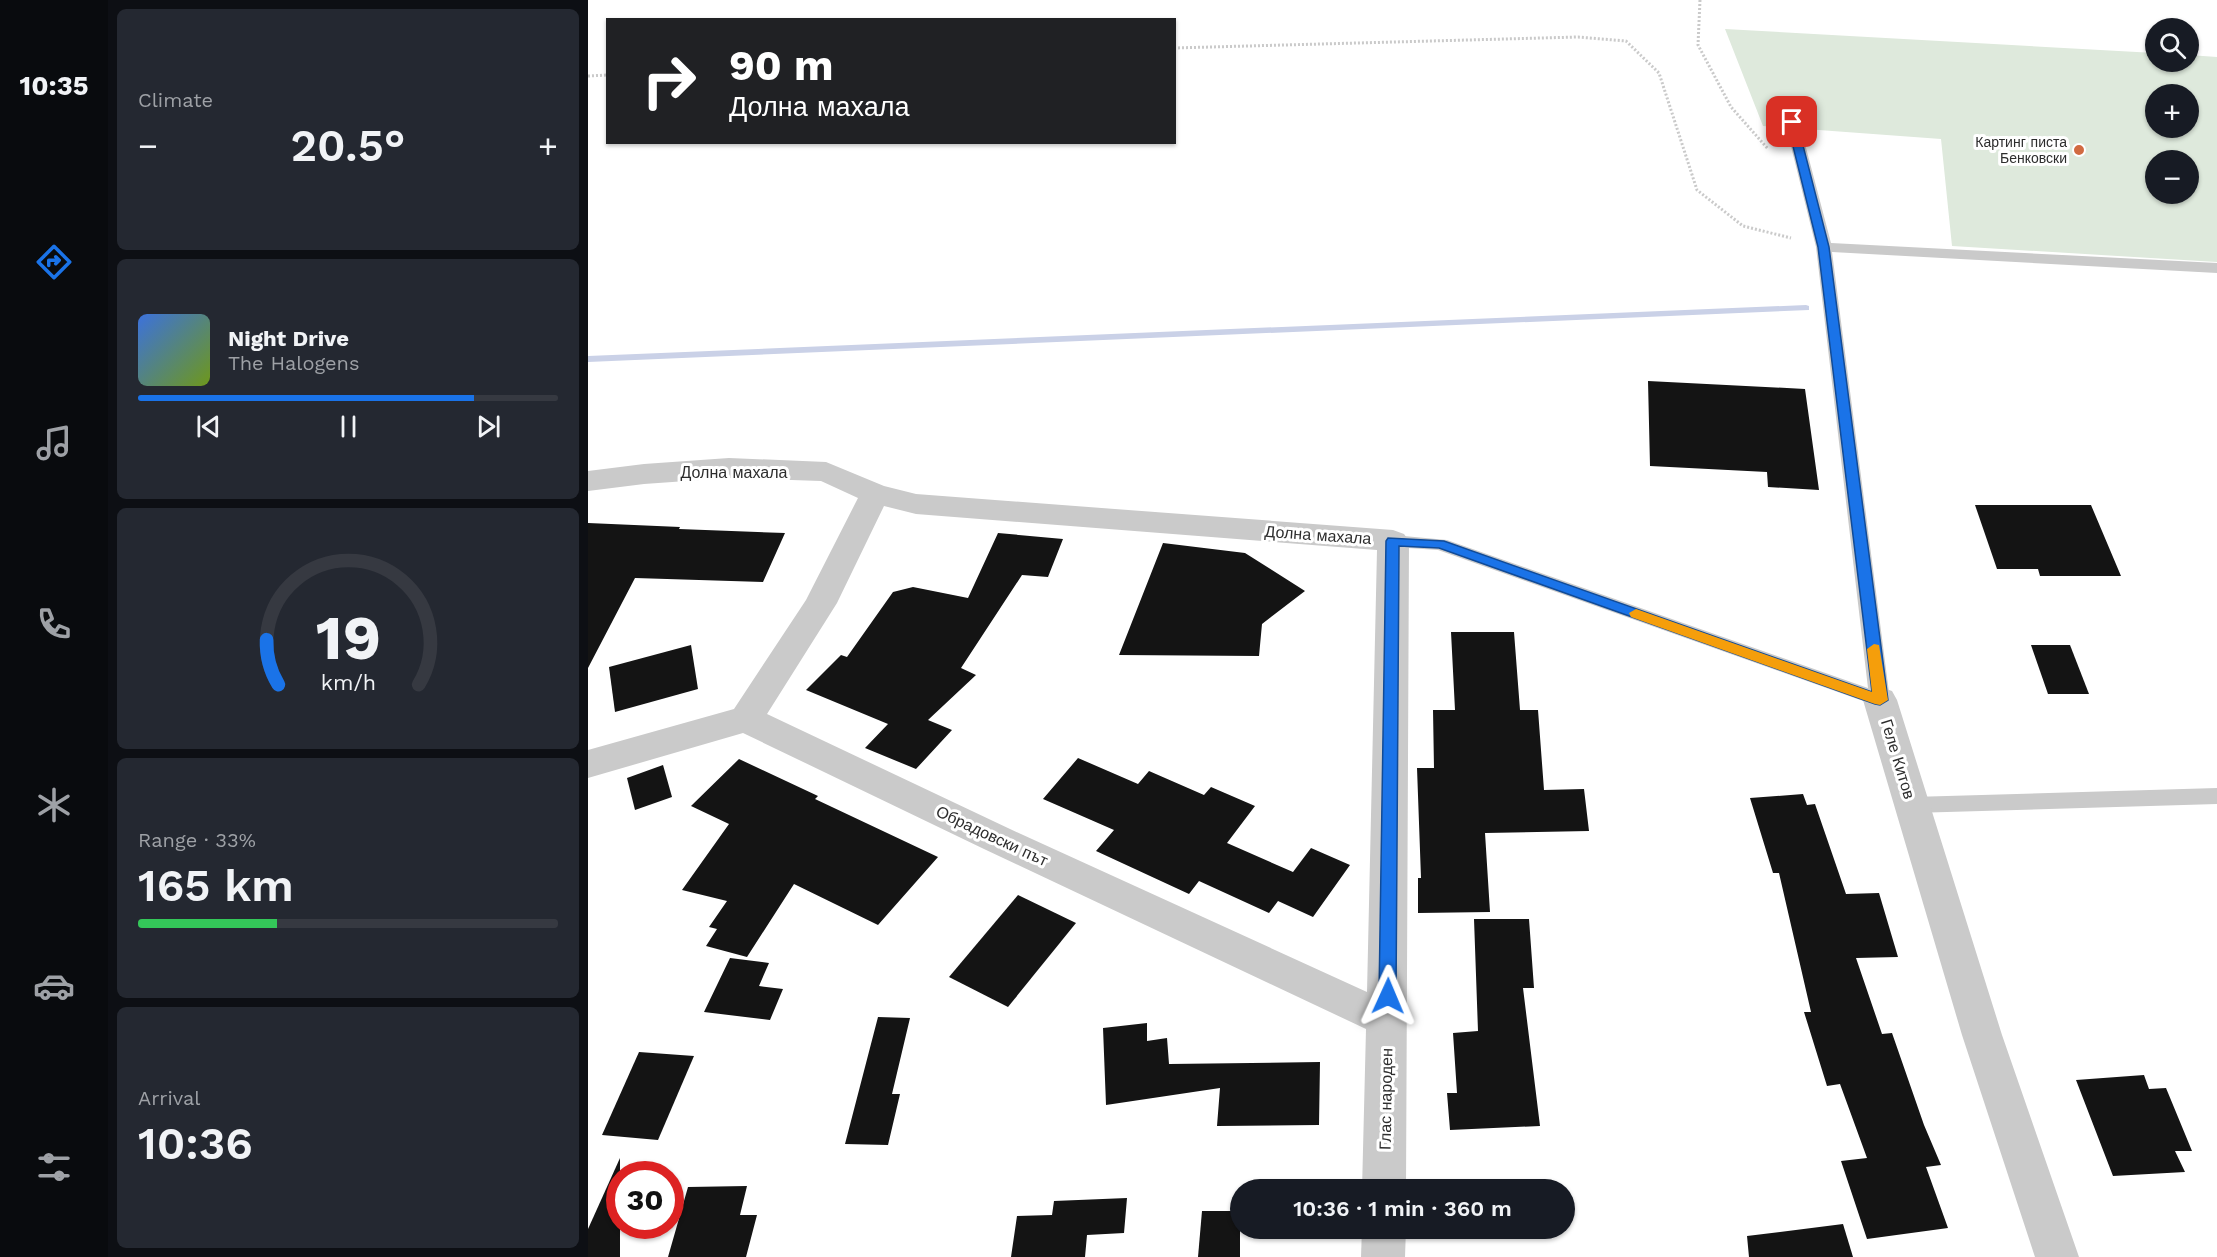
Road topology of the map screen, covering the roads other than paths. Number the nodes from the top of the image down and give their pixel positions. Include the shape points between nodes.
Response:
1 (1787, 102) dead end
2 (1824, 247) junction
3 (2217, 268) edge
4 (588, 481) edge
5 (875, 494) junction
6 (1393, 541) junction
7 (1880, 700) junction
8 (746, 719) junction
9 (588, 764) edge
10 (2217, 796) edge
11 (1912, 805) junction
12 (1387, 1020) junction
13 (1384, 1179) edge
14 (1384, 1239) edge
15 (1383, 1257) edge
16 (2057, 1257) edge

1 - 2 lane, Геле Китов
2 - 3 lane
2 - 7 lane, Геле Китов
4 - 5 street, Долна махала via 729,468 826,472
5 - 6 street, Долна махала via 916,504
5 - 8 street via 821,603
6 - 7 lane, Долна махала via 1440,544
6 - 12 street, Глас народен
7 - 11 street, Геле Китов
8 - 9 street
8 - 12 street, Обрадовски път
10 - 11 lane
11 - 16 street, Геле Китов via 1982,1035
12 - 13 street, Глас народен
14 - 15 street

